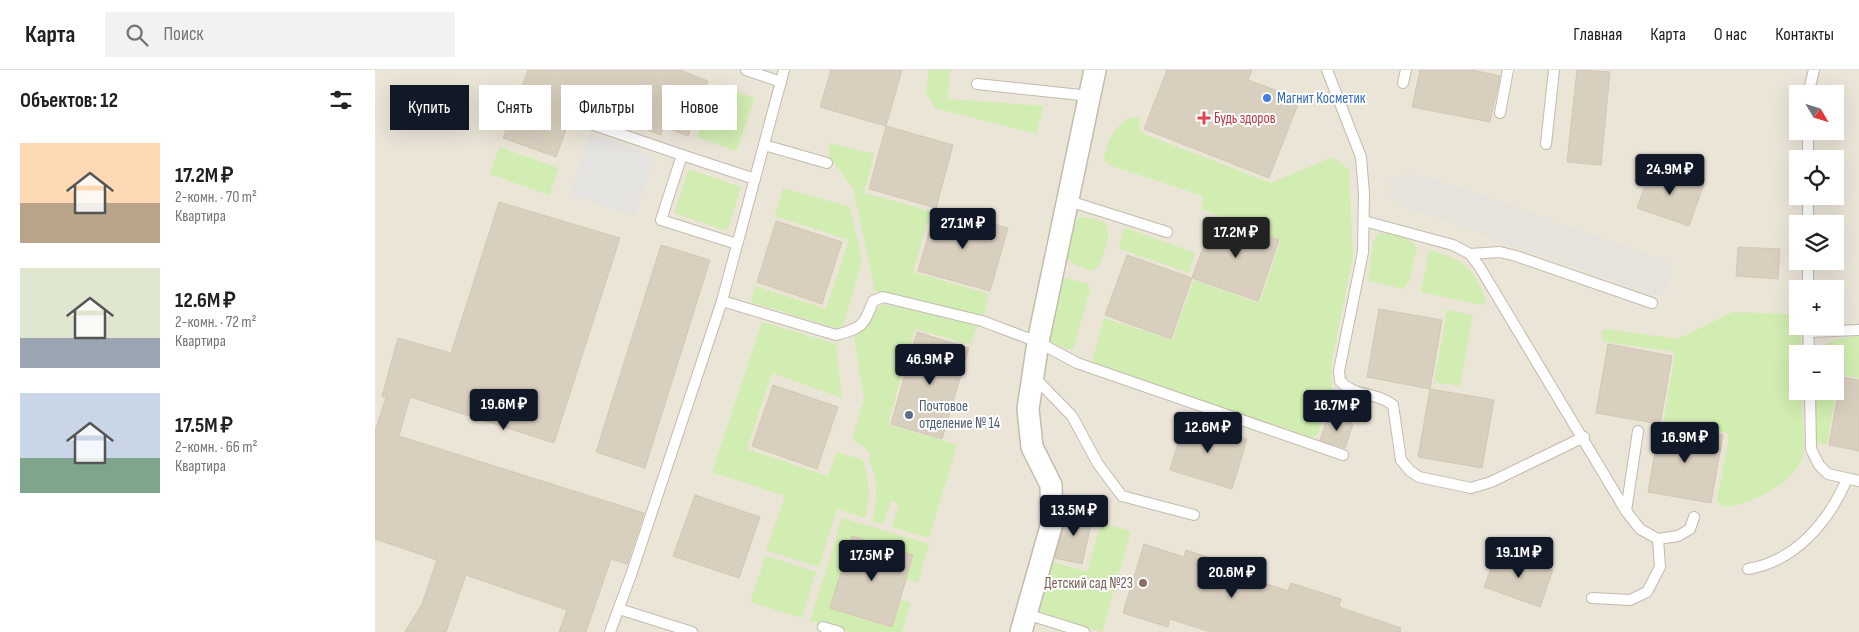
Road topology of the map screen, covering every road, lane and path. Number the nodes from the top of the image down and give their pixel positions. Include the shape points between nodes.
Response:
1 (746, 70) edge
2 (784, 70) edge
3 (1095, 70) edge
4 (1327, 70) edge
5 (1406, 70) edge
6 (1509, 70) edge
7 (1554, 70) edge
8 (1814, 70) edge
9 (781, 82) junction
10 (1403, 83) dead end
11 (977, 84) dead end
12 (1810, 85) edge
13 (1090, 96) junction
14 (1500, 114) dead end
15 (608, 130) edge
16 (1546, 144) dead end
17 (764, 145) junction
18 (683, 156) junction
19 (827, 163) dead end
20 (755, 179) junction
21 (1069, 202) junction
22 (1364, 221) junction
23 (1167, 232) dead end
24 (737, 244) junction
25 (1470, 254) junction
26 (722, 301) junction
27 (1652, 303) dead end
28 (1844, 330) edge
29 (1859, 330) edge
30 (1038, 342) junction
31 (1033, 377) junction
32 (1810, 400) edge
33 (1638, 431) dead end
34 (1584, 437) junction
35 (1343, 455) dead end
36 (1847, 479) junction
37 (1859, 480) edge
38 (1626, 511) junction
39 (1194, 515) dead end
40 (1694, 517) dead end
41 (1658, 538) junction
42 (1748, 569) dead end
43 (1592, 598) dead end
44 (619, 609) junction
45 (1023, 623) edge
46 (823, 628) dead end
47 (610, 632) edge
48 (691, 632) edge
49 (839, 632) edge
50 (1084, 632) edge

1 - 9 lane
2 - 9 lane
3 - 13 street
4 - 22 lane via 1361,157
5 - 10 lane
6 - 14 lane
7 - 16 lane
8 - 12 lane
9 - 17 lane
11 - 13 lane
13 - 21 street
15 - 18 lane
17 - 19 lane
17 - 20 lane
18 - 20 lane
18 - 24 lane via 661,220
20 - 24 lane
21 - 23 lane
21 - 30 street
22 - 25 lane via 1453,246
22 - 34 lane via 1363,252 1339,371 1340,381 1348,390 1384,398 1393,405 1401,460 1410,471 1419,477 1471,488 1491,482
24 - 26 lane
25 - 27 lane via 1500,252 1516,256
25 - 34 lane
26 - 30 lane via 836,335 864,324 873,301 883,297 983,321
26 - 44 lane
28 - 29 lane
30 - 31 street
30 - 35 lane via 1077,363
31 - 39 lane via 1072,416 1098,464 1122,496
31 - 45 street via 1028,409 1032,447 1051,485 1052,523
32 - 36 lane via 1811,449 1828,474
33 - 38 lane
34 - 38 lane
36 - 37 lane
36 - 42 lane via 1836,504 1801,544 1787,556 1766,566
38 - 41 lane via 1640,529
40 - 41 lane via 1689,529 1678,536
41 - 43 lane via 1659,567 1647,592 1630,600
44 - 47 lane
44 - 48 lane
45 - 50 lane
46 - 49 lane

